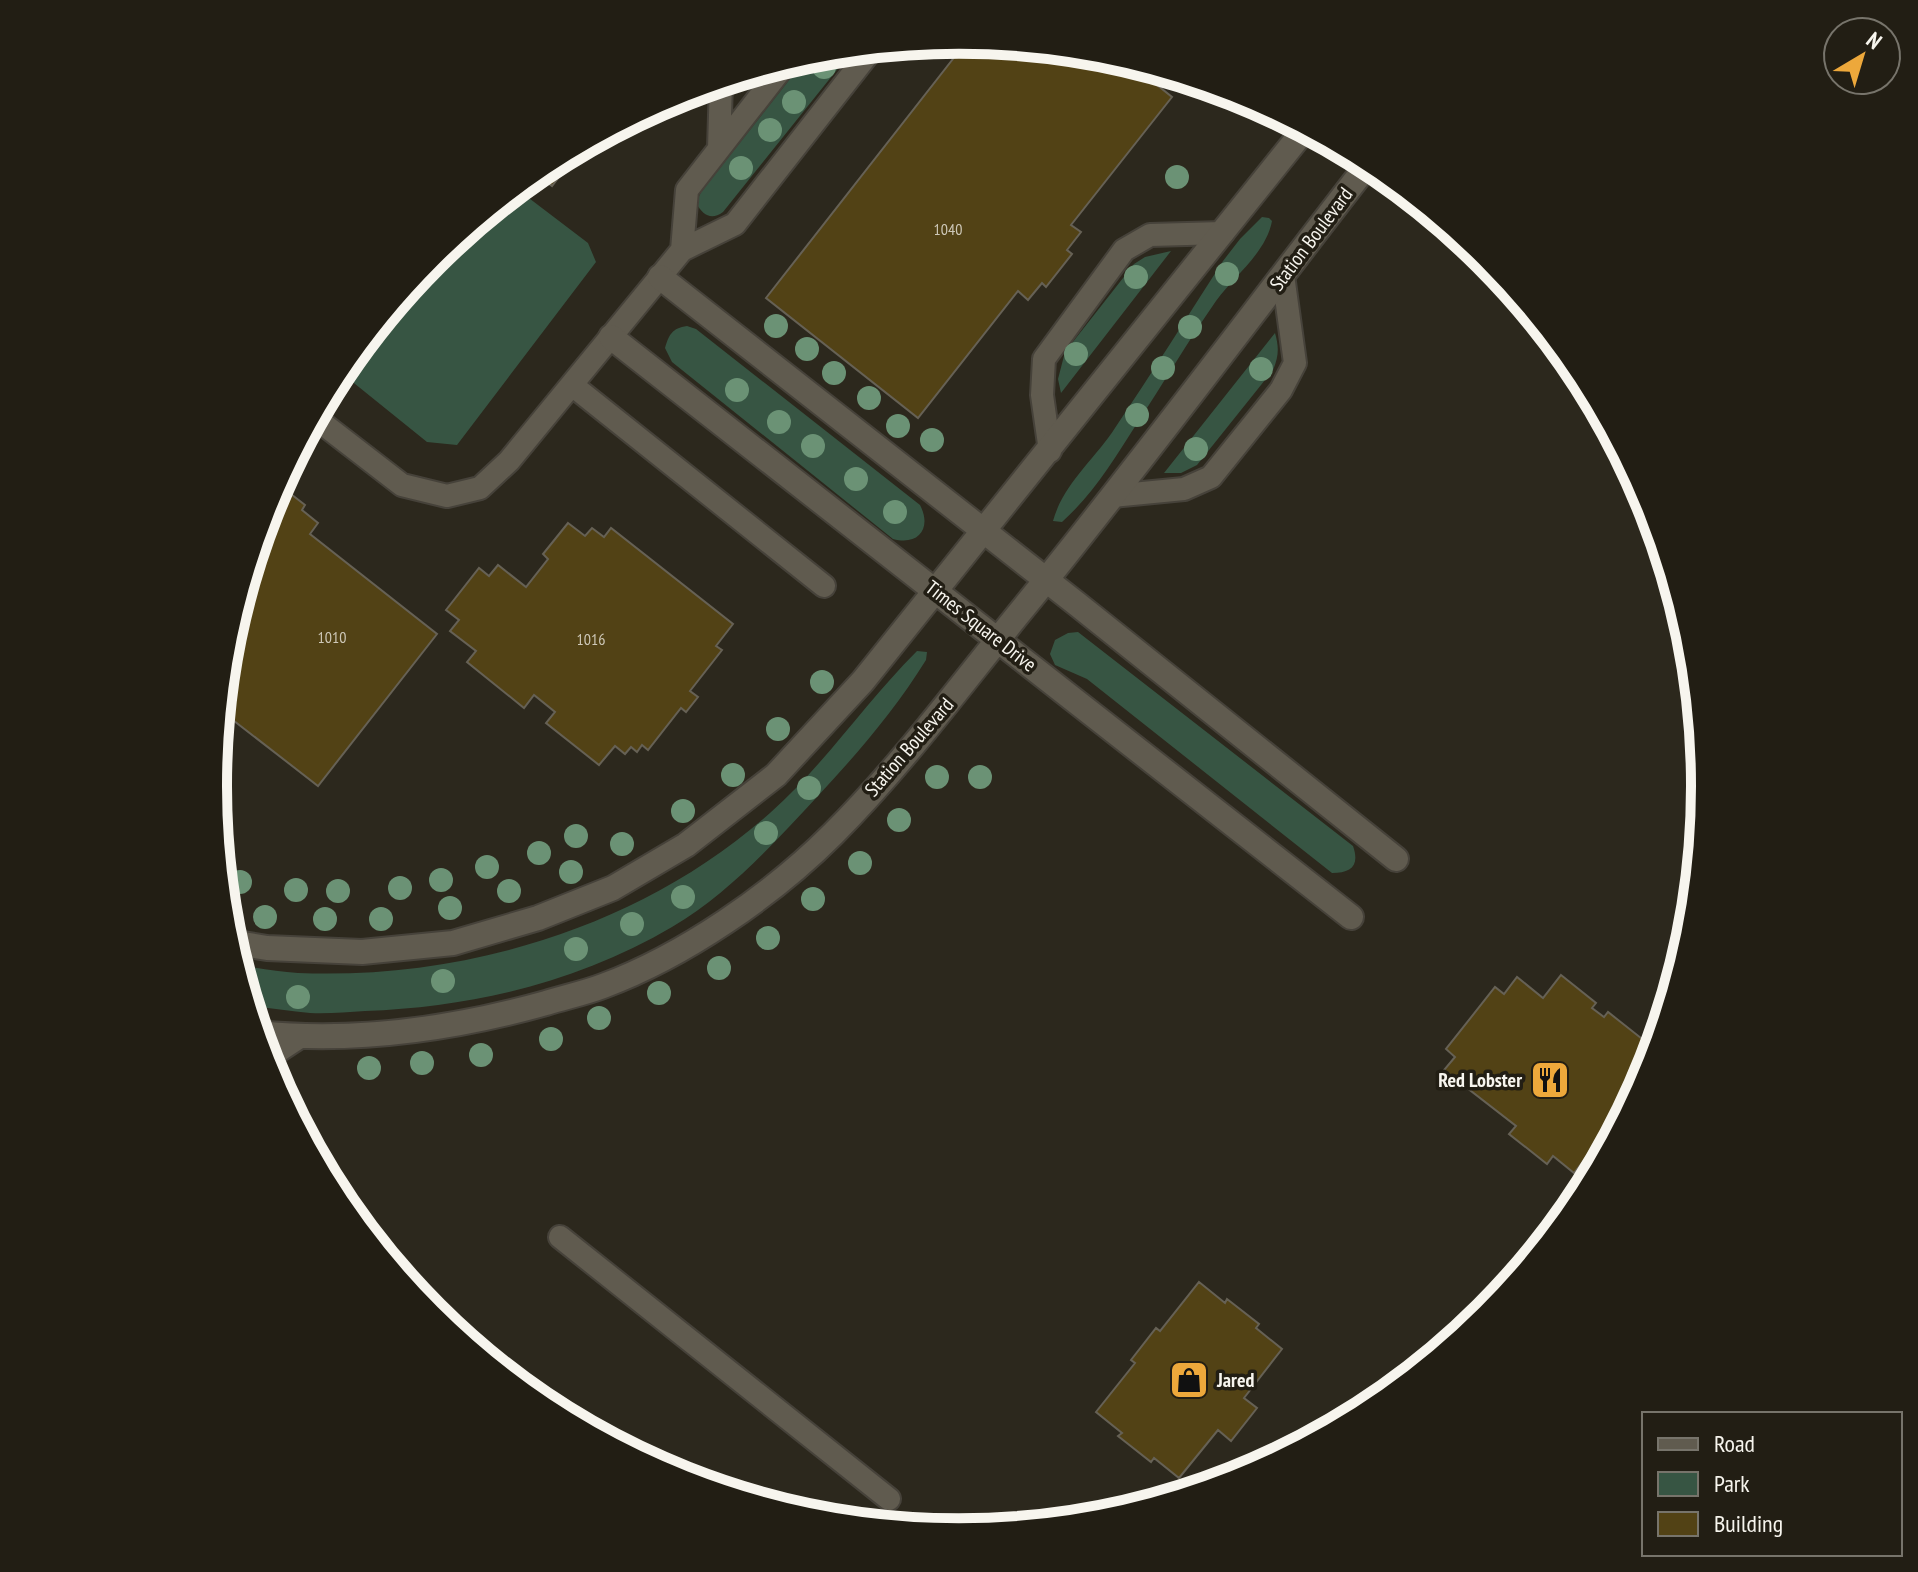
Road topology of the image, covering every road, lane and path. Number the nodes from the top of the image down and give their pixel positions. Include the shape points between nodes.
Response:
1 (863, 60) edge
2 (774, 78) edge
3 (721, 94) edge
4 (1298, 137) edge
5 (719, 148) junction
6 (1361, 174) edge
7 (1223, 233) junction
8 (682, 250) junction
9 (1283, 275) junction
10 (660, 277) junction
11 (611, 337) junction
12 (572, 385) junction
13 (323, 424) edge
14 (1050, 451) junction
15 (1112, 496) junction
16 (985, 531) junction
17 (1046, 580) junction
18 (824, 586) dead end
19 (937, 592) junction
20 (998, 639) junction
21 (1396, 859) dead end
22 (1351, 917) dead end
23 (245, 944) edge
24 (271, 1034) edge
25 (298, 1037) junction
26 (277, 1051) edge
27 (560, 1237) dead end
28 (889, 1499) dead end

1 - 8 lane via 735,224
2 - 5 lane
3 - 5 lane
4 - 7 street
5 - 8 lane via 687,190
6 - 9 street, Station Boulevard
7 - 14 street
7 - 14 lane via 1150,235 1124,250 1044,359 1042,395
8 - 10 lane
9 - 15 street, Station Boulevard
9 - 15 lane via 1295,363 1281,390 1211,477 1184,489
10 - 11 lane
10 - 16 street
11 - 12 lane
11 - 19 street, Times Square Drive
12 - 13 lane via 480,488 447,496 402,485
12 - 18 lane
14 - 16 street
15 - 17 street, Station Boulevard
16 - 17 street
16 - 19 street
17 - 20 street, Station Boulevard
17 - 21 street
19 - 20 street, Times Square Drive
19 - 23 street via 776,775 686,845 613,888 453,943 362,952
20 - 22 street, Times Square Drive
20 - 25 street, Station Boulevard via 913,746 831,836 738,914 683,948 604,986 493,1018 387,1034
24 - 25 street, Station Boulevard
25 - 26 street
27 - 28 lane

